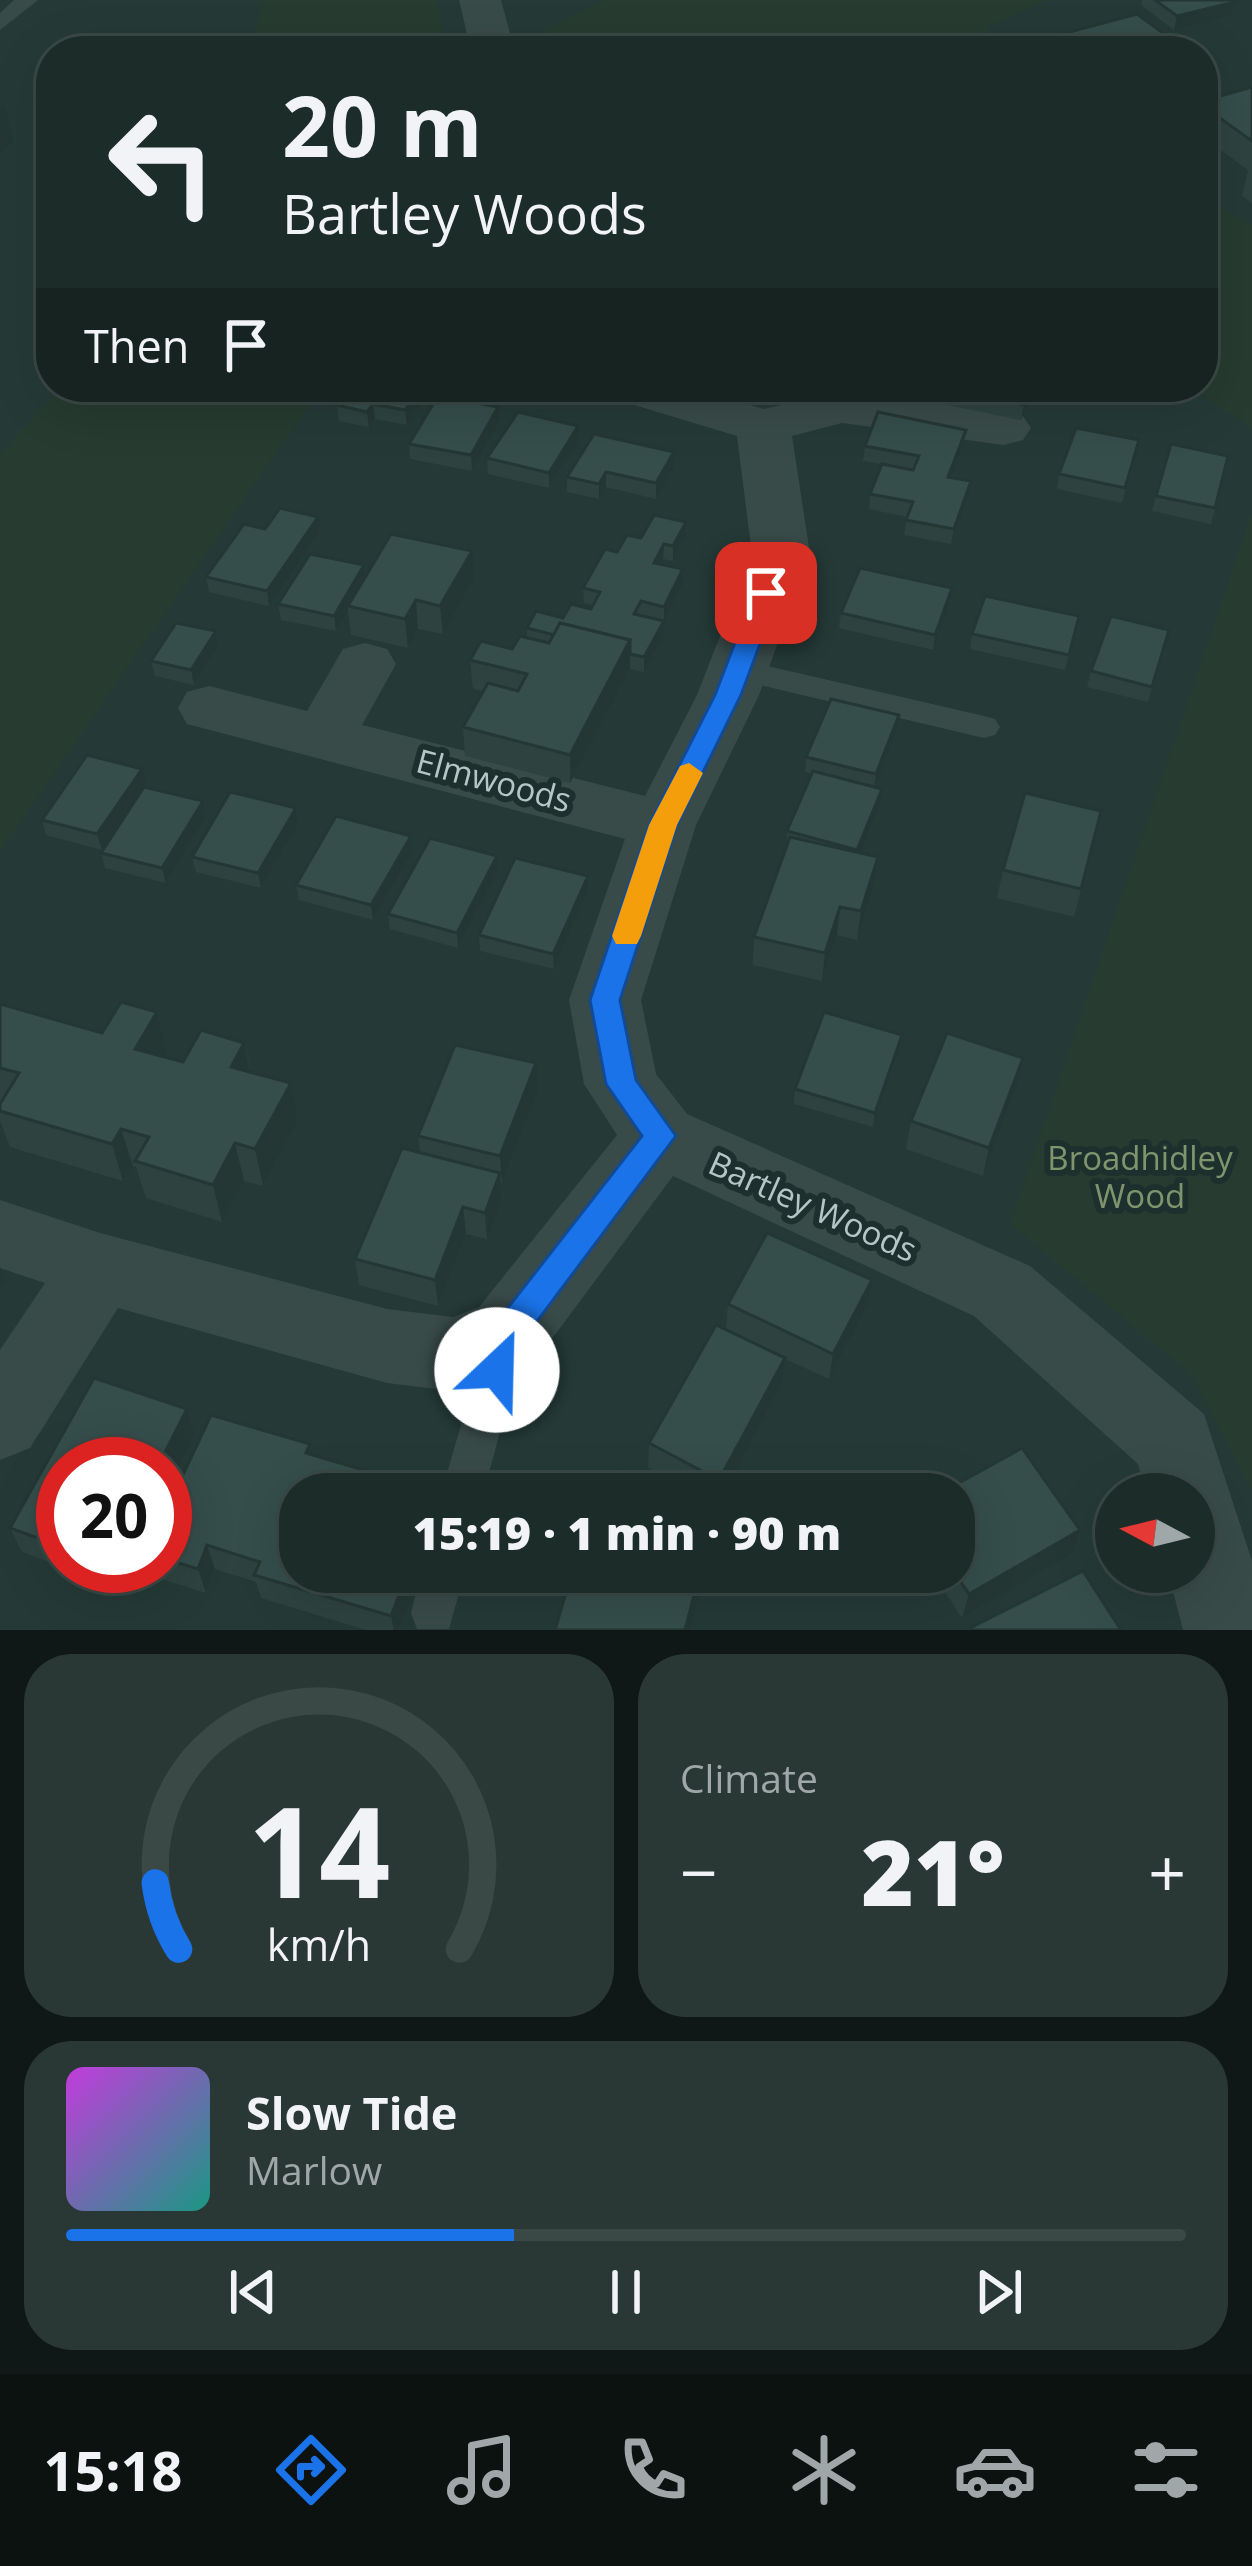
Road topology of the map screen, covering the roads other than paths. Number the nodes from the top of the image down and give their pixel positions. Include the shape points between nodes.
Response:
1 (27, 0) edge
2 (480, 0) edge
3 (0, 24) edge
4 (489, 36) edge
5 (682, 402) edge
6 (764, 426) junction
7 (1004, 428) dead end
8 (365, 664) dead end
9 (737, 670) junction
10 (209, 708) dead end
11 (984, 727) dead end
12 (325, 734) junction
13 (663, 825) junction
14 (660, 1136) junction
15 (0, 1234) edge
16 (100, 1268) junction
17 (508, 1333) junction
18 (0, 1421) edge
19 (468, 1473) edge
20 (1183, 1473) edge
21 (1215, 1584) edge
22 (1228, 1630) edge

1 - 3 lane
2 - 4 street
5 - 6 street
6 - 7 street via 842,407
6 - 9 street, Bartley Woods via 781,554
8 - 12 street
9 - 11 lane
9 - 13 street, Bartley Woods
10 - 12 street, Elmwoods
12 - 13 street, Elmwoods
13 - 14 street, Bartley Woods via 605,1000 621,1084
14 - 17 street
14 - 20 street, Bartley Woods via 1002,1292 1174,1442
15 - 16 street
16 - 17 street via 386,1346 453,1354
16 - 18 street
17 - 19 lane
21 - 22 street

